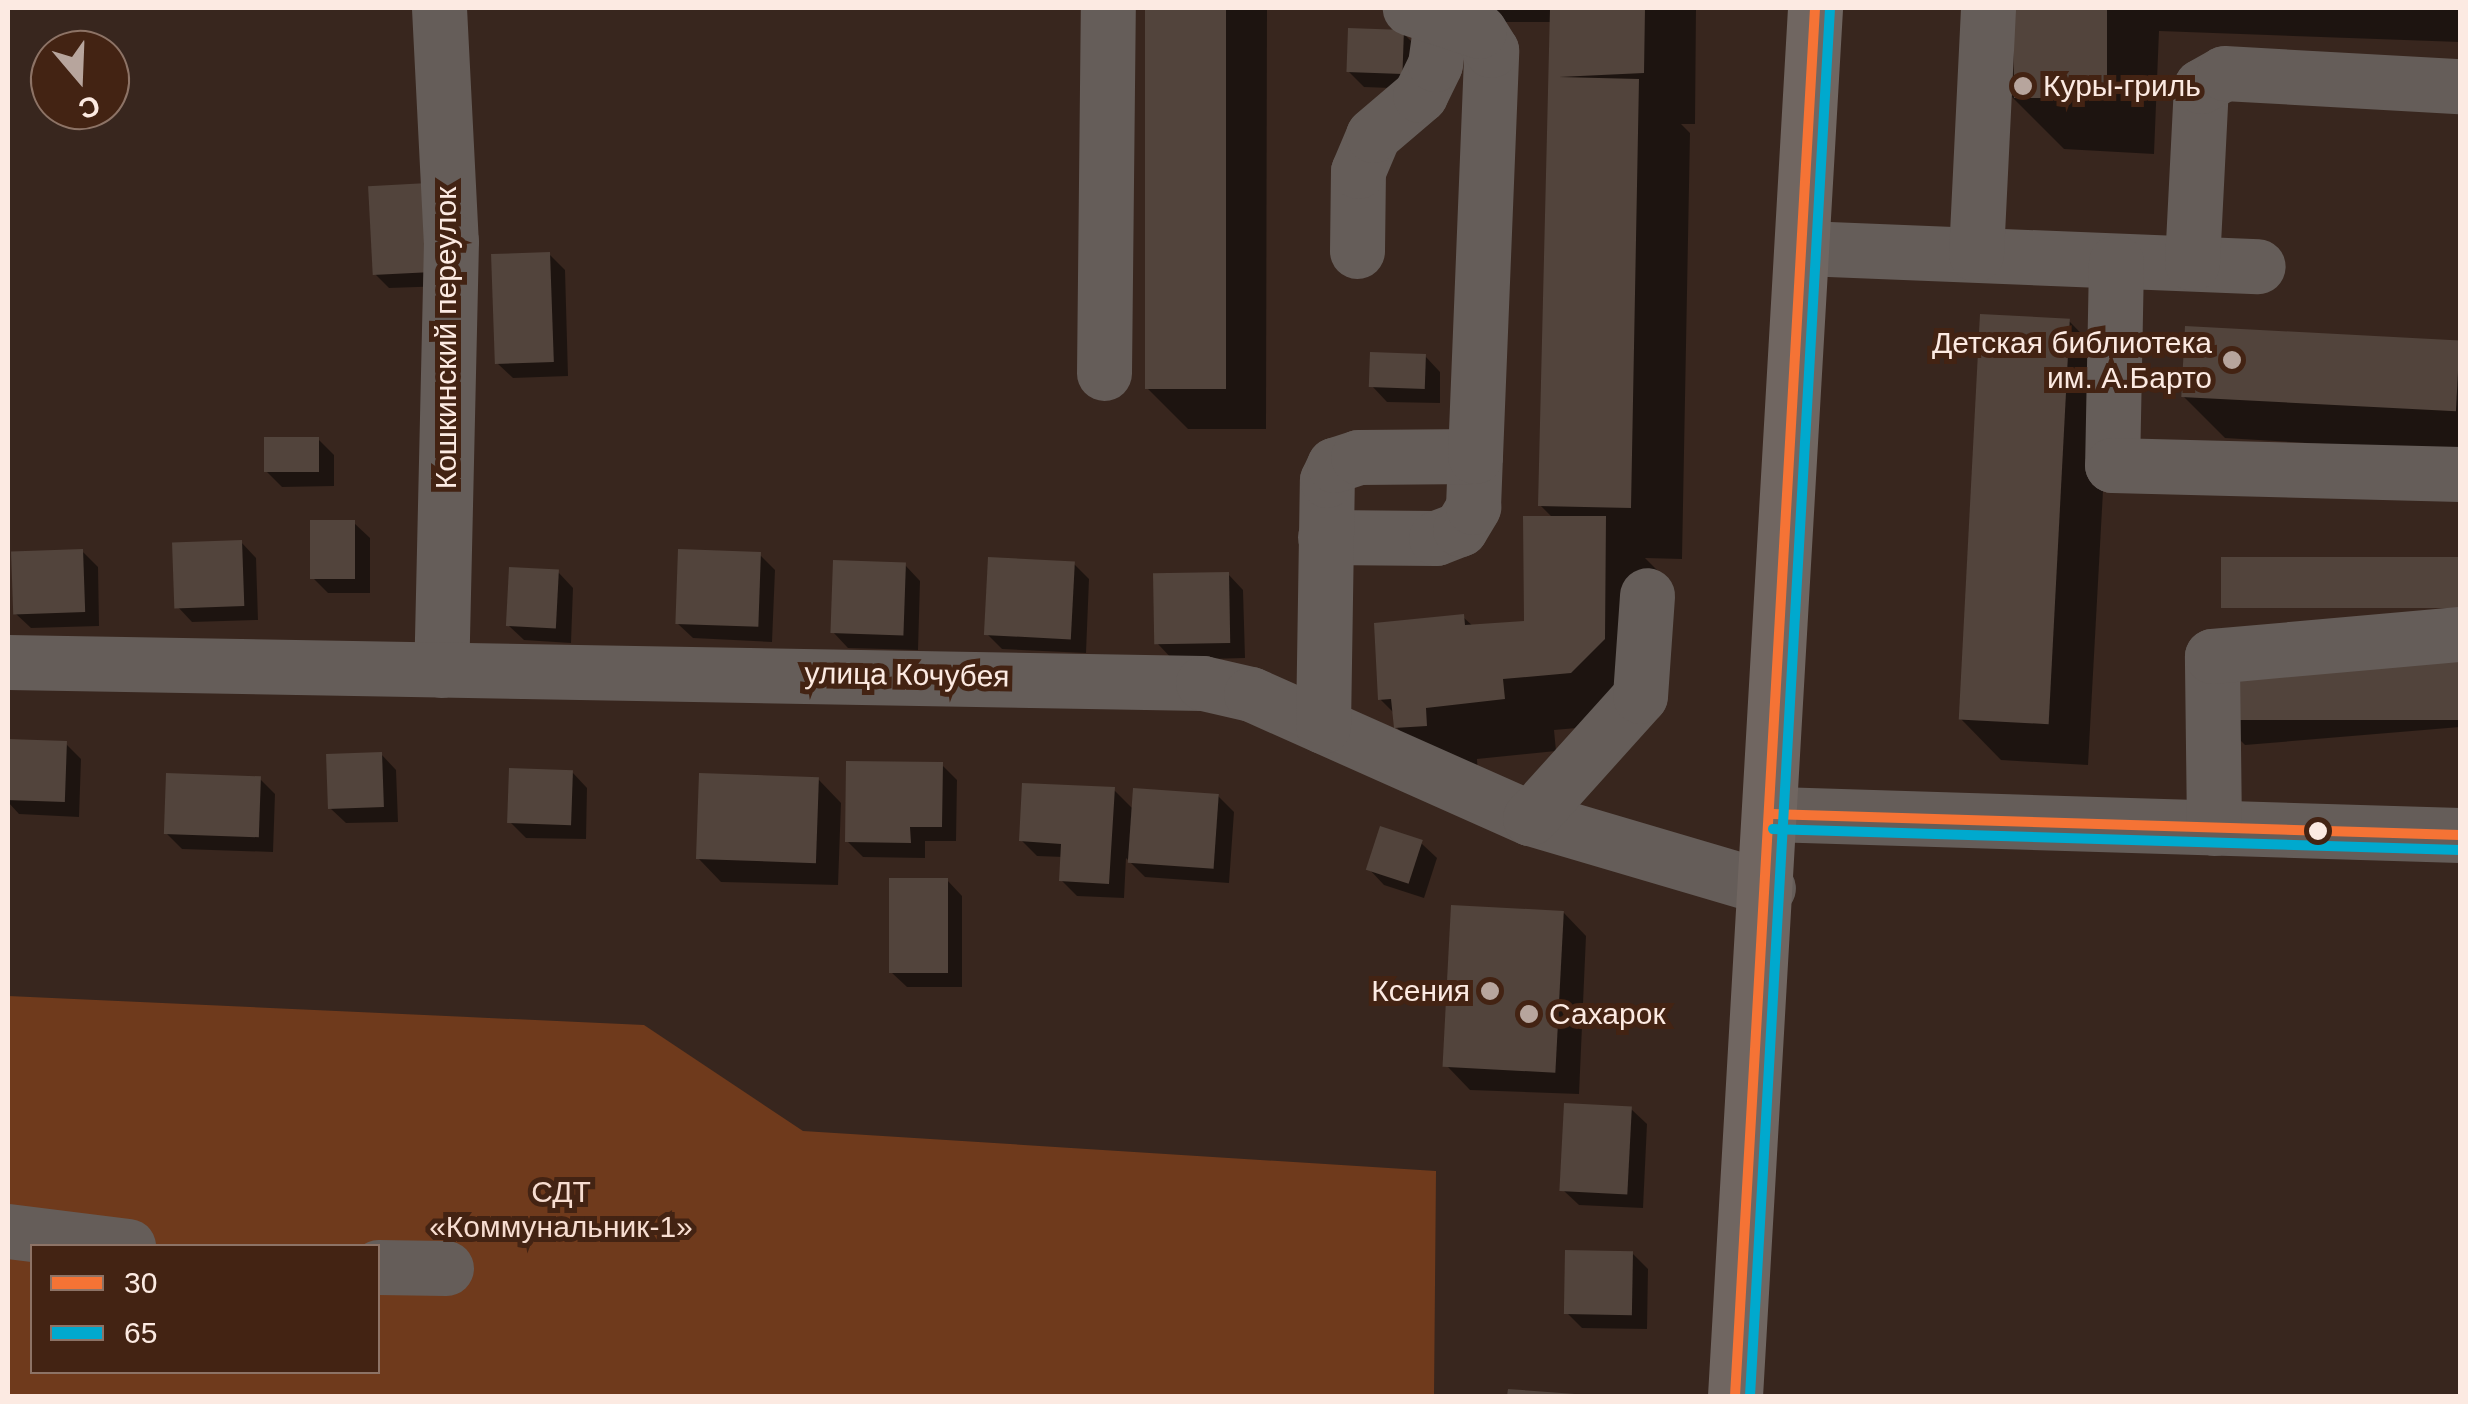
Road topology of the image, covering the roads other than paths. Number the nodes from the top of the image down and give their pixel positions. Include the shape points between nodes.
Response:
1 (439, 8) edge
2 (1108, 8) edge
3 (1815, 8) edge
4 (1988, 8) edge
5 (1426, 15) edge
6 (2460, 86) edge
7 (1804, 248) junction
8 (1358, 251) dead end
9 (1976, 254) junction
10 (2116, 262) junction
11 (2192, 263) junction
12 (2258, 266) dead end
13 (1104, 372) dead end
14 (1475, 456) junction
15 (2460, 474) edge
16 (1325, 537) junction
17 (1647, 595) dead end
18 (2460, 634) edge
19 (8, 662) edge
20 (441, 670) junction
21 (1323, 726) junction
22 (1773, 814) junction
23 (1530, 818) junction
24 (2214, 828) junction
25 (2460, 836) edge
26 (1768, 888) junction
27 (8, 1231) edge
28 (112, 1244) edge
29 (380, 1267) edge
30 (446, 1268) dead end
31 (1735, 1396) edge

1 - 20 street, Кошкинский переулок via 452,241
2 - 13 street
3 - 7 main road
4 - 9 street
5 - 8 street via 1435,64 1420,95 1373,135 1358,171
5 - 14 street via 1479,31 1491,50
6 - 11 street via 2224,73 2201,86
7 - 9 street
7 - 22 main road
9 - 10 street
10 - 11 street
10 - 15 street via 2112,465
11 - 12 street
14 - 16 street via 1473,507 1460,529 1436,538
14 - 16 street via 1358,457 1334,464
16 - 21 street
17 - 23 street via 1640,696
18 - 24 street via 2212,656
19 - 20 street, улица Кочубея
20 - 21 street, улица Кочубея via 1203,683 1251,694
21 - 23 street, улица Кочубея
22 - 24 street
22 - 26 main road
23 - 26 street, улица Кочубея
24 - 25 street
26 - 31 main road
27 - 28 street
29 - 30 street

